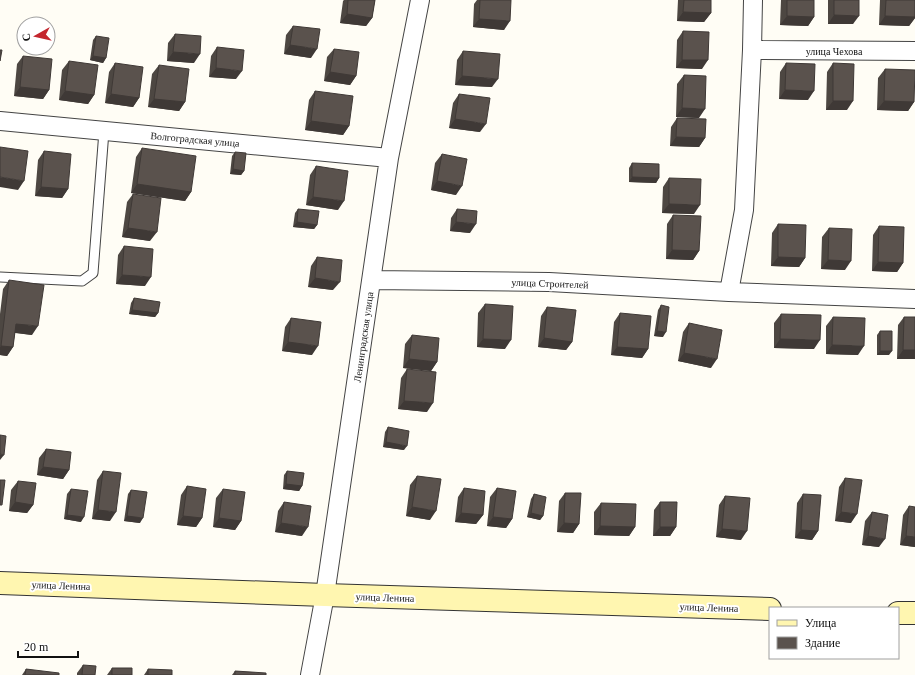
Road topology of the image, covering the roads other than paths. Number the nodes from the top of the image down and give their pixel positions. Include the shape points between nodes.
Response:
1 (420, 0) edge
2 (754, 0) edge
3 (752, 50) junction
4 (915, 51) edge
5 (0, 121) edge
6 (104, 131) junction
7 (389, 158) junction
8 (0, 277) edge
9 (372, 280) junction
10 (729, 292) junction
11 (915, 299) edge
12 (0, 583) edge
13 (325, 595) junction
14 (769, 609) edge
15 (899, 613) edge
16 (915, 613) edge
17 (310, 675) edge

1 - 7 street, Ленинградская улица
2 - 3 street
3 - 4 street, улица Чехова
3 - 10 street via 744,210
5 - 6 street, Волгоградская улица
6 - 7 street, Волгоградская улица
6 - 8 lane via 93,273 82,281
7 - 9 street, Ленинградская улица
9 - 10 street, улица Строителей via 549,282
9 - 13 street, Ленинградская улица
10 - 11 street, улица Строителей
12 - 13 main road, улица Ленина
13 - 14 main road, улица Ленина
13 - 17 street, Ленинградская улица
15 - 16 main road

